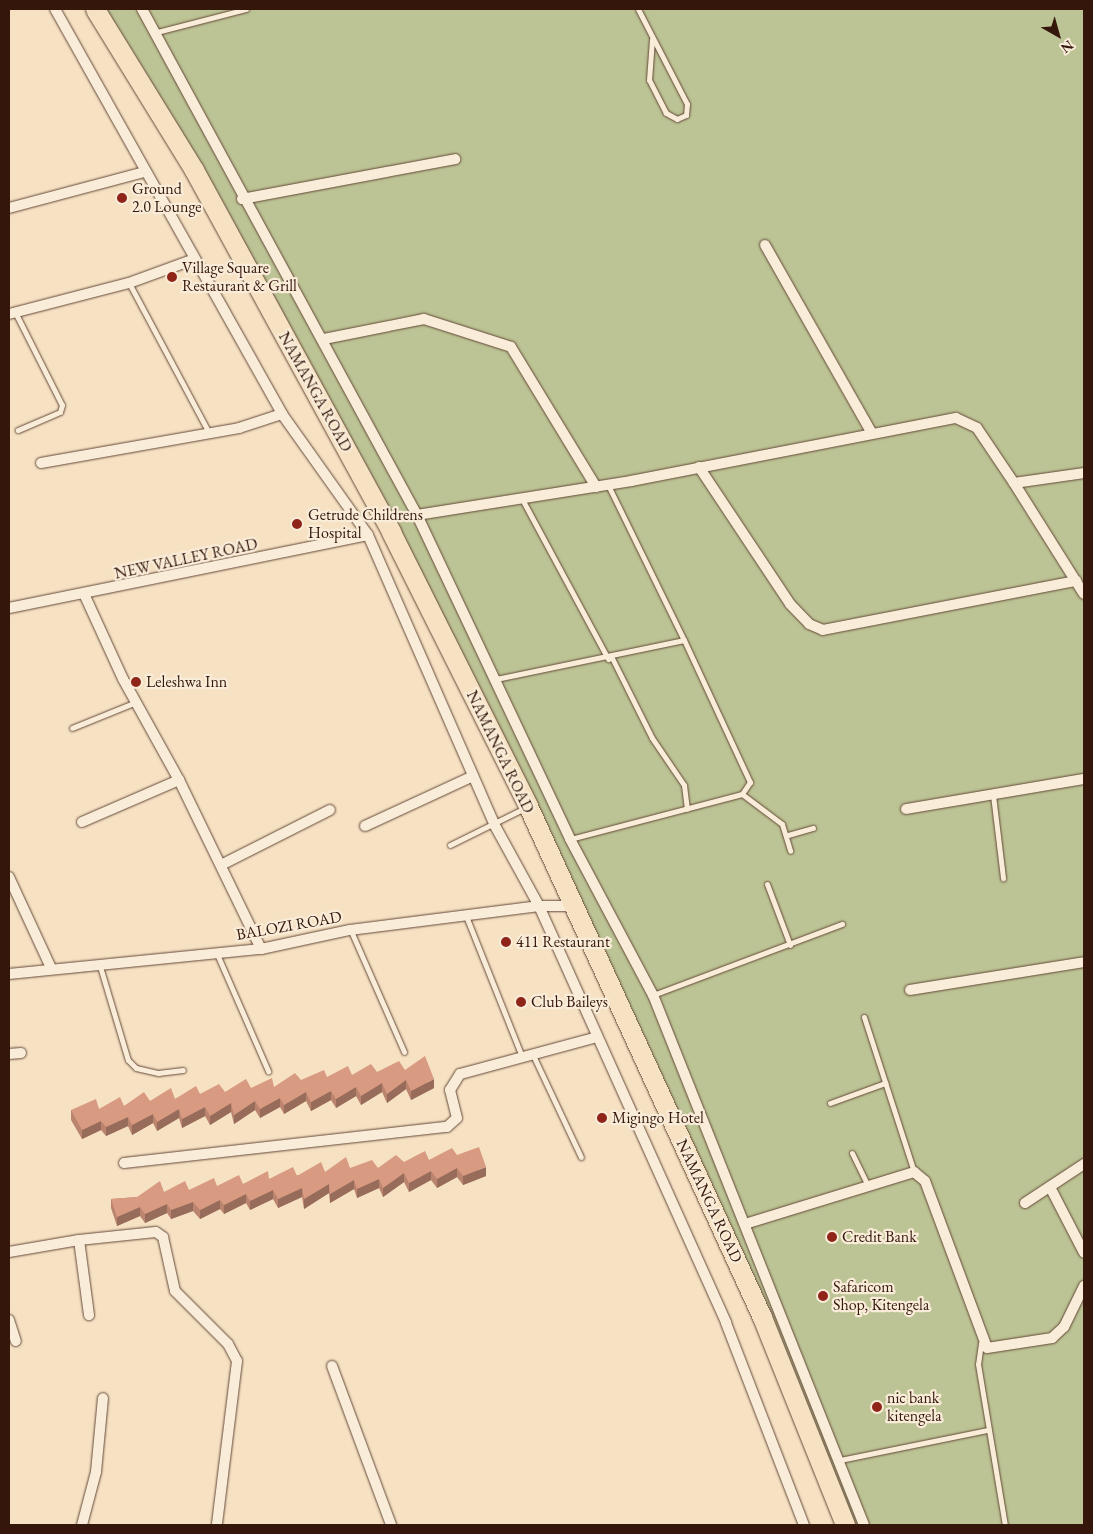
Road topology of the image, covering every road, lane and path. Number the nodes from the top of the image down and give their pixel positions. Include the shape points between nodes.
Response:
1 (56, 9) edge
2 (95, 9) edge
3 (142, 9) edge
4 (246, 9) edge
5 (638, 9) edge
6 (158, 32) junction
7 (652, 39) junction
8 (455, 159) dead end
9 (144, 172) junction
10 (242, 199) junction
11 (9, 208) edge
12 (765, 244) dead end
13 (195, 259) junction
14 (129, 283) junction
15 (12, 313) edge
16 (324, 339) junction
17 (282, 414) junction
18 (18, 430) dead end
19 (872, 433) junction
20 (209, 434) junction
21 (41, 463) dead end
22 (699, 467) junction
23 (1084, 473) edge
24 (1014, 483) junction
25 (608, 485) junction
26 (596, 487) junction
27 (521, 498) junction
28 (417, 515) junction
29 (368, 535) junction
30 (1076, 581) junction
31 (1084, 594) edge
32 (85, 596) junction
33 (9, 608) edge
34 (684, 640) junction
35 (610, 659) junction
36 (496, 678) junction
37 (139, 701) junction
38 (72, 728) dead end
39 (473, 776) junction
40 (1084, 778) edge
41 (179, 780) junction
42 (742, 794) junction
43 (992, 794) junction
44 (528, 806) junction
45 (687, 809) junction
46 (330, 810) dead end
47 (906, 810) dead end
48 (82, 822) dead end
49 (494, 824) junction
50 (365, 826) dead end
51 (813, 828) dead end
52 (788, 835) junction
53 (570, 839) junction
54 (450, 845) dead end
55 (790, 851) dead end
56 (221, 865) junction
57 (9, 877) edge
58 (1003, 878) dead end
59 (767, 884) dead end
60 (539, 906) junction
61 (575, 906) junction
62 (466, 916) junction
63 (842, 924) dead end
64 (350, 930) junction
65 (790, 945) junction
66 (261, 949) junction
67 (217, 954) junction
68 (1084, 962) edge
69 (99, 963) junction
70 (51, 968) junction
71 (9, 974) edge
72 (910, 990) dead end
73 (652, 995) junction
74 (864, 1017) dead end
75 (597, 1037) junction
76 (404, 1052) dead end
77 (21, 1053) dead end
78 (526, 1053) junction
79 (9, 1054) edge
80 (183, 1070) dead end
81 (268, 1071) dead end
82 (885, 1083) junction
83 (830, 1103) dead end
84 (852, 1152) dead end
85 (581, 1157) dead end
86 (124, 1163) dead end
87 (1084, 1164) edge
88 (914, 1172) junction
89 (868, 1186) junction
90 (1050, 1186) junction
91 (1025, 1203) dead end
92 (745, 1224) junction
93 (79, 1240) junction
94 (9, 1252) edge
95 (1084, 1253) edge
96 (1084, 1286) edge
97 (89, 1314) dead end
98 (9, 1320) edge
99 (16, 1341) dead end
100 (981, 1343) junction
101 (332, 1366) dead end
102 (103, 1398) dead end
103 (988, 1430) junction
104 (840, 1460) junction
105 (82, 1525) edge
106 (218, 1525) edge
107 (390, 1525) edge
108 (804, 1525) edge
109 (845, 1525) edge
110 (864, 1525) edge
111 (1005, 1525) edge

1 - 9 street
2 - 44 highway, NAMANGA ROAD via 194,170 386,523
3 - 6 street
4 - 6 lane
5 - 7 lane
6 - 10 street
7 - 7 lane via 687,104 686,116 677,119 666,113 649,80
8 - 10 street
9 - 11 street
9 - 13 street
10 - 16 street
12 - 19 street
13 - 14 street
13 - 17 street
14 - 15 street
14 - 20 lane
15 - 18 lane via 62,406 60,412
16 - 26 street via 424,318 511,347
16 - 28 street
17 - 20 street
17 - 29 street
19 - 22 street
19 - 24 street via 965,420 977,428
20 - 21 street
22 - 25 street
22 - 30 street via 790,604 802,619 823,630
23 - 24 street
24 - 30 street
25 - 26 street
25 - 34 lane
26 - 27 street
27 - 28 street
27 - 35 lane
28 - 36 street
29 - 32 street, NEW VALLEY ROAD
29 - 39 street
30 - 31 street
32 - 33 street, NEW VALLEY ROAD
32 - 37 street via 123,679
34 - 35 lane
34 - 42 lane via 750,782
35 - 36 lane
35 - 45 lane via 652,738 684,785
36 - 53 street
37 - 38 lane
37 - 41 street
39 - 49 street
39 - 50 street
40 - 43 street
41 - 48 street
41 - 56 street
42 - 45 lane
42 - 52 lane via 782,824
43 - 47 street
43 - 58 lane
44 - 49 lane
44 - 61 highway, NAMANGA ROAD
45 - 53 lane
46 - 56 street
49 - 54 lane
49 - 60 street
51 - 52 lane
52 - 55 lane
53 - 73 street
56 - 66 street
57 - 70 street
59 - 65 lane
60 - 61 street, BALOZI ROAD
60 - 62 street, BALOZI ROAD
60 - 75 street
61 - 109 highway, NAMANGA ROAD via 762,1317
62 - 64 street, BALOZI ROAD
62 - 78 lane
63 - 65 lane
64 - 66 street, BALOZI ROAD
64 - 76 lane
65 - 73 lane
66 - 67 street, BALOZI ROAD
67 - 69 street, BALOZI ROAD
67 - 81 lane
68 - 72 street
69 - 70 street, BALOZI ROAD
69 - 80 lane via 128,1060 136,1068 158,1073
70 - 71 street, BALOZI ROAD
73 - 92 street
74 - 82 lane
75 - 78 street
75 - 108 street via 726,1323
77 - 79 street
78 - 85 lane
78 - 86 street via 460,1074 450,1090 457,1118 447,1127
82 - 83 lane
82 - 88 lane
84 - 89 lane
87 - 90 street
88 - 89 street
88 - 100 street via 925,1181
89 - 92 street
90 - 91 street
90 - 95 street
92 - 104 street
93 - 94 street
93 - 97 street
93 - 106 street via 156,1232 163,1236 174,1291 234,1352 236,1390
96 - 100 street via 1064,1328 1052,1338 994,1350
98 - 99 street
100 - 103 lane via 978,1364
101 - 107 street
102 - 105 street via 96,1472
103 - 104 lane
103 - 111 lane
104 - 110 street

